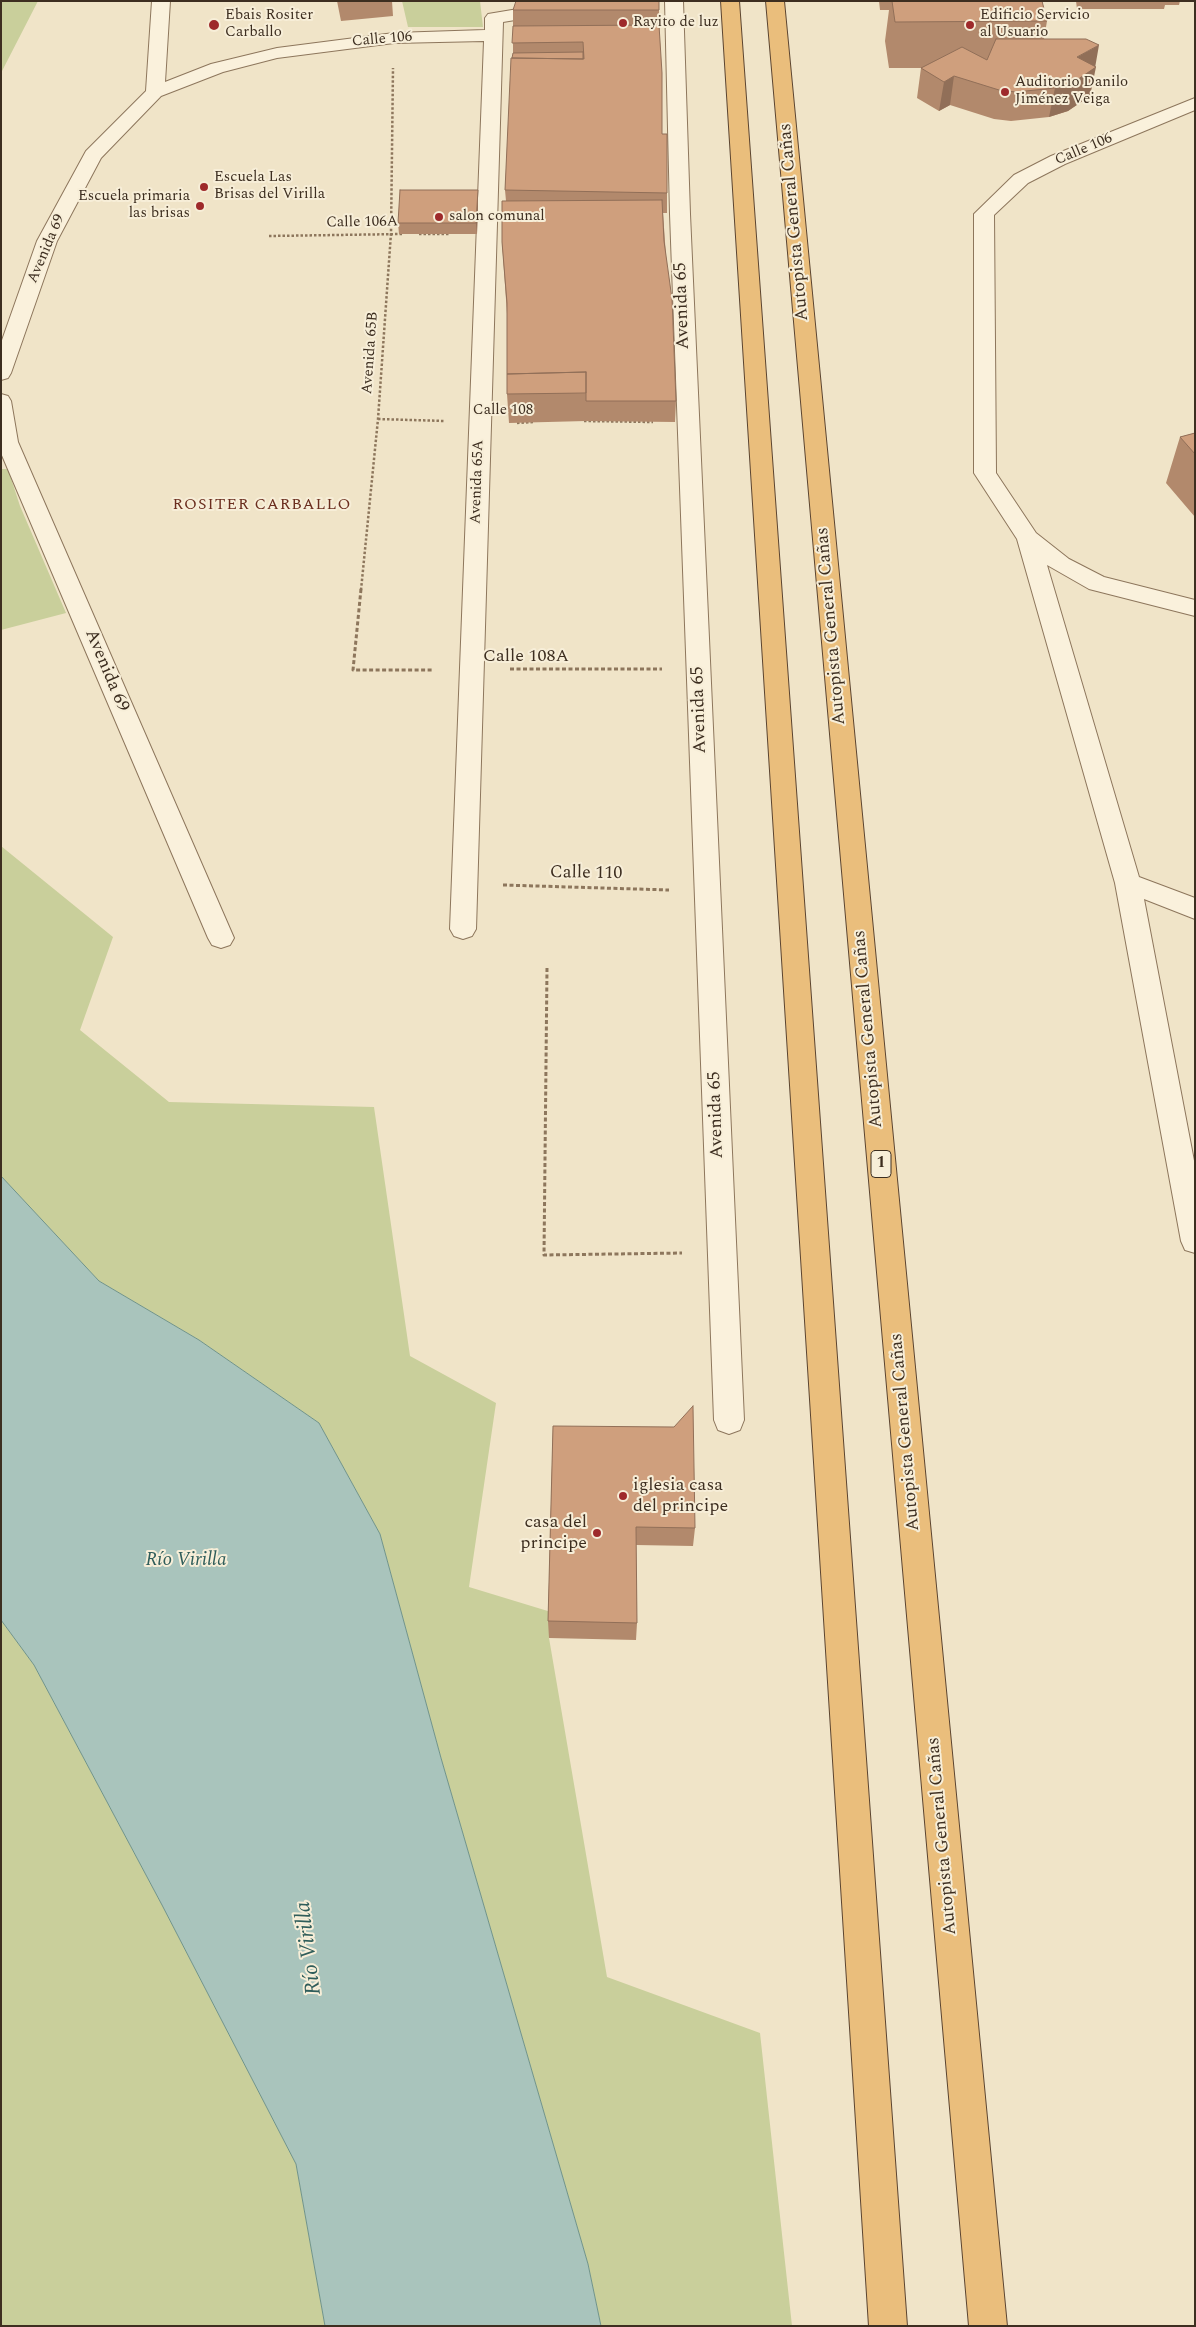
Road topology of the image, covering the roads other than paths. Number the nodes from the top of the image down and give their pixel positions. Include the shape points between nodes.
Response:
1 (161, 1) edge
2 (600, 1) edge
3 (674, 1) edge
4 (730, 1) edge
5 (775, 1) edge
6 (492, 35) junction
7 (155, 92) junction
8 (1195, 103) edge
9 (1, 373) edge
10 (1, 401) edge
11 (1028, 538) junction
12 (1195, 608) edge
13 (1128, 883) junction
14 (1195, 909) edge
15 (463, 929) dead end
16 (221, 938) dead end
17 (1195, 1241) edge
18 (729, 1420) dead end
19 (888, 2326) edge
20 (988, 2326) edge

1 - 7 street
2 - 6 street via 494,18
3 - 18 street, Avenida 65
4 - 19 highway
5 - 20 highway, Autopista General Cañas / 1
6 - 7 street, Calle 106 via 394,38 277,53 217,68
6 - 15 street, Avenida 65A
7 - 9 street, Avenida 69 via 93,155 47,241
8 - 11 street, Calle 106 via 1058,160 1021,179 984,214 985,473
10 - 16 street, Avenida 69 via 7,442
11 - 12 street via 1061,564 1097,582
11 - 13 street
13 - 14 street
13 - 17 street

